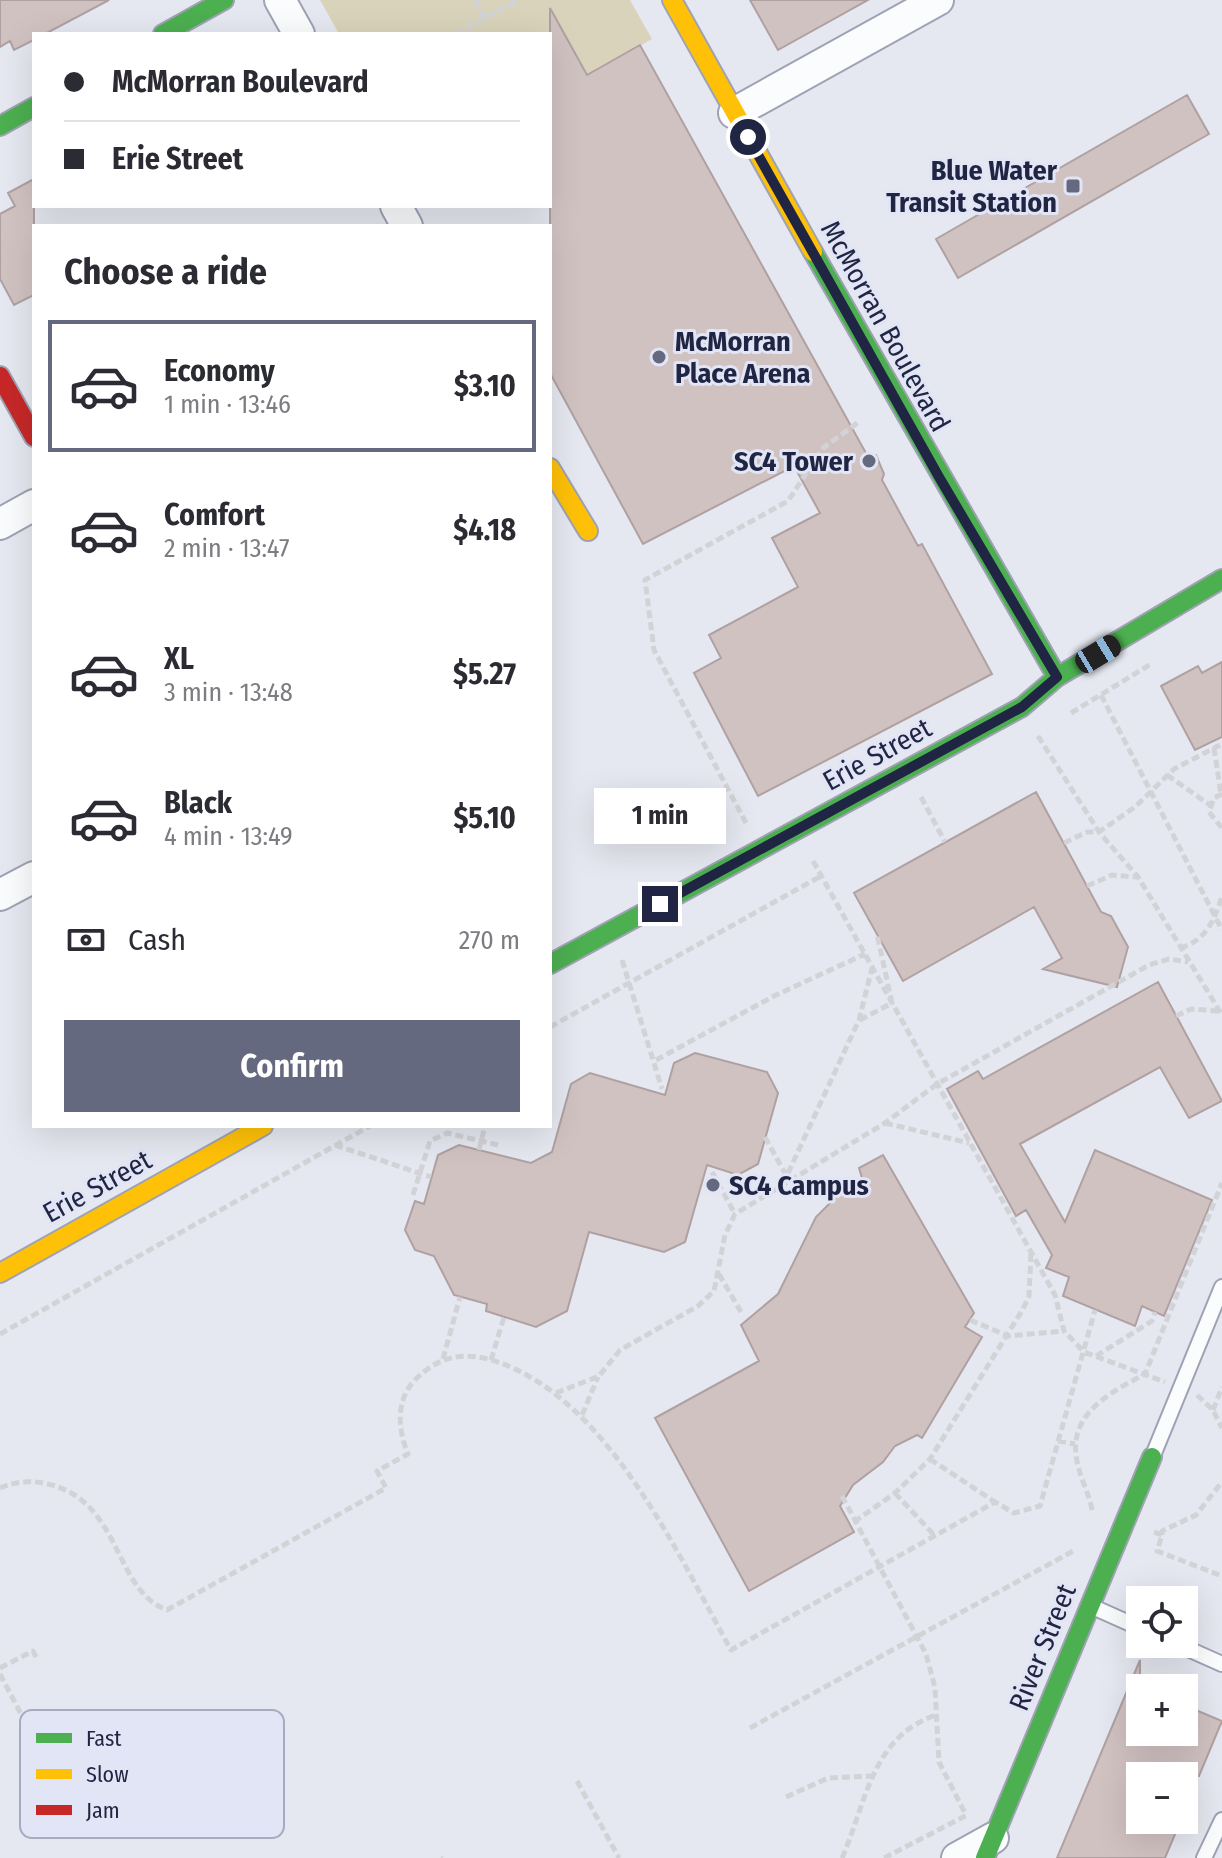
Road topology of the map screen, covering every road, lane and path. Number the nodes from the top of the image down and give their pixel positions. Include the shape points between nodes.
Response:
1 (224, 0) edge
2 (280, 0) edge
3 (475, 0) edge
4 (518, 0) edge
5 (672, 0) edge
6 (938, 0) edge
7 (485, 18) junction
8 (167, 32) edge
9 (298, 32) edge
10 (460, 32) edge
11 (32, 108) edge
12 (734, 113) junction
13 (0, 126) edge
14 (0, 376) edge
15 (860, 421) dead end
16 (32, 433) edge
17 (552, 471) edge
18 (32, 506) edge
19 (0, 524) edge
20 (588, 531) dead end
21 (1222, 579) edge
22 (1057, 677) junction
23 (1101, 695) dead end
24 (1037, 734) dead end
25 (1217, 746) edge
26 (905, 770) junction
27 (1167, 775) junction
28 (1151, 791) junction
29 (1222, 794) edge
30 (1210, 805) junction
31 (746, 823) dead end
32 (1222, 828) edge
33 (797, 831) junction
34 (1099, 832) junction
35 (945, 842) dead end
36 (1064, 843) dead end
37 (821, 876) junction
38 (1138, 877) junction
39 (32, 878) edge
40 (1087, 886) dead end
41 (0, 895) edge
42 (1222, 896) edge
43 (1216, 919) junction
44 (611, 929) junction
45 (1222, 930) edge
46 (877, 934) dead end
47 (1180, 948) junction
48 (865, 954) junction
49 (1188, 962) junction
50 (552, 963) edge
51 (872, 967) junction
52 (630, 983) junction
53 (1222, 999) edge
54 (1213, 1000) junction
55 (892, 1003) junction
56 (1221, 1013) edge
57 (1176, 1016) dead end
58 (859, 1020) junction
59 (552, 1026) edge
60 (656, 1060) junction
61 (937, 1084) junction
62 (662, 1089) dead end
63 (885, 1123) junction
64 (259, 1128) edge
65 (366, 1128) edge
66 (484, 1128) edge
67 (765, 1137) dead end
68 (481, 1140) junction
69 (970, 1143) junction
70 (335, 1145) junction
71 (498, 1145) dead end
72 (479, 1150) dead end
73 (712, 1172) dead end
74 (420, 1173) junction
75 (431, 1177) dead end
76 (788, 1179) junction
77 (1222, 1183) edge
78 (413, 1195) dead end
79 (735, 1214) junction
80 (1031, 1252) junction
81 (0, 1273) edge
82 (719, 1273) junction
83 (1222, 1287) edge
84 (460, 1297) dead end
85 (1095, 1310) dead end
86 (741, 1312) dead end
87 (1155, 1312) dead end
88 (504, 1317) dead end
89 (970, 1320) dead end
90 (1152, 1321) junction
91 (1164, 1326) junction
92 (1064, 1331) junction
93 (0, 1334) edge
94 (1008, 1336) junction
95 (1084, 1352) junction
96 (1095, 1356) junction
97 (443, 1359) junction
98 (491, 1360) junction
99 (1145, 1374) junction
100 (599, 1376) junction
101 (1222, 1387) edge
102 (1181, 1388) junction
103 (556, 1393) junction
104 (1213, 1410) junction
105 (582, 1415) junction
106 (1222, 1428) edge
107 (1058, 1441) junction
108 (1075, 1444) junction
109 (1152, 1457) joint
110 (930, 1459) junction
111 (1222, 1482) edge
112 (0, 1488) edge
113 (895, 1493) junction
114 (842, 1496) dead end
115 (995, 1502) junction
116 (1092, 1510) junction
117 (854, 1522) junction
118 (1124, 1522) junction
119 (1086, 1523) dead end
120 (1162, 1535) junction
121 (935, 1536) junction
122 (1081, 1537) dead end
123 (1075, 1550) junction
124 (1069, 1565) dead end
125 (879, 1567) junction
126 (1222, 1576) edge
127 (1089, 1606) junction
128 (1126, 1622) edge
129 (916, 1637) junction
130 (1198, 1653) edge
131 (37, 1659) dead end
132 (1222, 1664) edge
133 (0, 1671) edge
134 (20, 1712) edge
135 (936, 1715) junction
136 (750, 1728) dead end
137 (871, 1776) junction
138 (577, 1781) dead end
139 (786, 1797) dead end
140 (973, 1801) dead end
141 (966, 1816) junction
142 (1222, 1820) edge
143 (979, 1850) edge
144 (619, 1858) edge
145 (842, 1858) edge
146 (884, 1858) edge
147 (1204, 1858) edge

1 - 8 street
2 - 9 street
3 - 7 path
4 - 7 path
5 - 12 street, McMorran Boulevard
6 - 12 street
7 - 10 path
11 - 13 street
12 - 22 street, McMorran Boulevard
14 - 16 street
15 - 31 path via 823,448 788,501 645,580 654,650
17 - 20 street
18 - 19 street
21 - 22 street, Erie Street
22 - 26 street, Erie Street via 1022,707
23 - 28 path
24 - 34 path
25 - 27 path
25 - 29 path
26 - 33 street, Erie Street
26 - 35 path
27 - 28 path
27 - 30 path
28 - 34 path
28 - 43 path
29 - 30 path
30 - 32 path via 1211,819
33 - 37 path
33 - 44 street, Erie Street
34 - 36 path
34 - 38 path
37 - 48 path
37 - 52 path
38 - 40 path via 1112,875
38 - 47 path
39 - 41 street
42 - 43 path
43 - 45 path
43 - 47 path via 1199,939
44 - 50 street, Erie Street
44 - 52 path
46 - 55 path
47 - 49 path
48 - 51 path
48 - 60 path
49 - 54 path
49 - 61 path via 1169,959 1149,965
51 - 55 path
51 - 58 path
52 - 59 path
52 - 60 path
53 - 54 path
54 - 56 path
55 - 58 path
55 - 61 path
56 - 57 path via 1191,1009
58 - 76 path
60 - 62 path
61 - 63 path
61 - 69 path
63 - 69 path
63 - 76 path
64 - 81 street, Erie Street
65 - 70 path
66 - 68 path
67 - 76 path
68 - 71 path
68 - 72 path
68 - 74 path via 447,1133 430,1141
69 - 80 path
70 - 74 path
70 - 93 path
73 - 79 path
74 - 75 path
74 - 78 path
76 - 79 path
77 - 91 path
79 - 82 path via 725,1235
80 - 92 path via 1055,1295
80 - 94 path via 1029,1296
82 - 86 path
82 - 100 path via 714,1291 698,1306 620,1350
83 - 102 lane
84 - 97 path
85 - 95 path
87 - 90 path
88 - 98 path
89 - 94 path
90 - 91 path
90 - 96 path
91 - 99 path
92 - 94 path
92 - 95 path
94 - 110 path
95 - 96 path
95 - 107 path
96 - 99 path
97 - 98 path via 465,1355
97 - 112 path via 425,1369 403,1400 401,1437 408,1454 377,1471 386,1488 167,1610 145,1596 87,1503 70,1491 37,1481
98 - 103 path
99 - 102 path
99 - 108 path via 1102,1397
100 - 103 path
100 - 105 path
101 - 104 path
102 - 104 path
102 - 109 lane
103 - 105 path
104 - 106 path
105 - 125 path via 658,1520 731,1650
107 - 108 path
107 - 115 path via 1040,1506 1014,1513
108 - 116 path
109 - 118 street, River Street
110 - 113 path
110 - 115 path
111 - 120 path via 1196,1515
113 - 117 path
113 - 121 path
114 - 117 path
115 - 121 path
116 - 118 path
116 - 119 path
117 - 125 path
118 - 120 path
118 - 127 street, River Street
120 - 126 path via 1157,1551
121 - 125 path
122 - 123 path
123 - 124 path
123 - 129 path
125 - 129 path
127 - 128 lane
127 - 143 street, River Street
129 - 135 path via 930,1669
129 - 136 path
130 - 132 lane
131 - 133 path via 33,1651
133 - 134 path
135 - 137 path via 906,1730
135 - 141 path via 939,1762
137 - 139 path via 828,1778
137 - 145 path
138 - 144 path
140 - 141 path
141 - 143 path
141 - 146 path
142 - 147 lane

